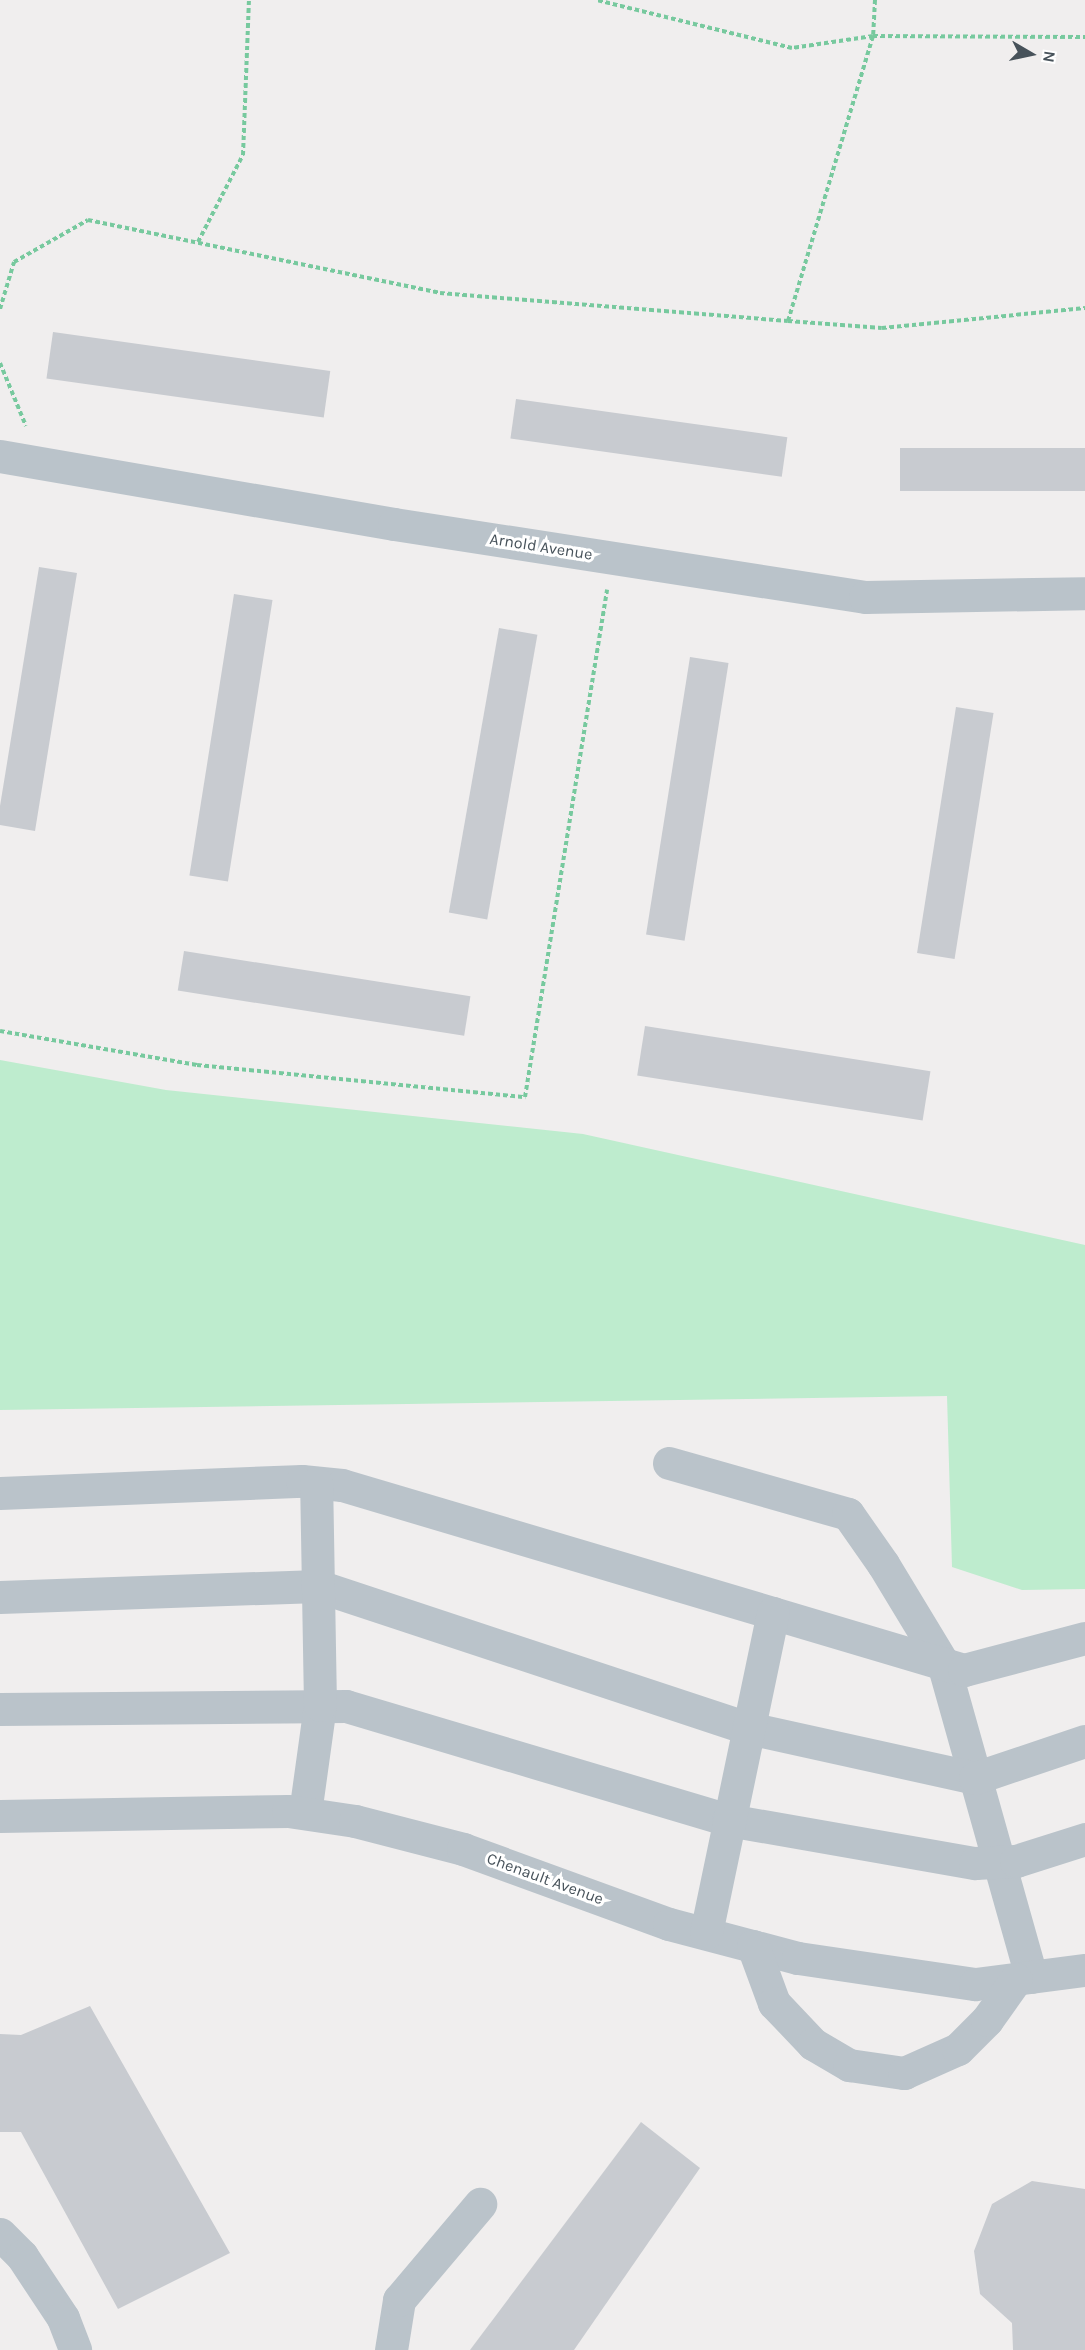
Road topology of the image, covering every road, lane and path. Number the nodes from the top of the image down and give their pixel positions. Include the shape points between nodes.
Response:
1 (249, 0) edge
2 (596, 0) edge
3 (875, 0) edge
4 (873, 36) junction
5 (1085, 37) edge
6 (198, 242) junction
7 (1085, 308) edge
8 (0, 309) edge
9 (788, 321) junction
10 (0, 363) edge
11 (0, 456) edge
12 (42, 463) junction
13 (612, 558) junction
14 (1085, 593) edge
15 (0, 1031) edge
16 (669, 1463) dead end
17 (316, 1483) junction
18 (0, 1493) edge
19 (318, 1586) junction
20 (0, 1597) edge
21 (773, 1613) junction
22 (1085, 1638) edge
23 (943, 1664) junction
24 (320, 1705) junction
25 (0, 1709) edge
26 (748, 1728) junction
27 (1085, 1741) edge
28 (975, 1778) junction
29 (305, 1814) junction
30 (0, 1816) edge
31 (728, 1820) junction
32 (1085, 1839) edge
33 (998, 1862) junction
34 (706, 1934) junction
35 (753, 1946) junction
36 (1085, 1970) edge
37 (1023, 1978) junction
38 (480, 2205) dead end
39 (0, 2234) edge
40 (75, 2350) edge
41 (391, 2350) edge

1 - 6 path via 243,155
2 - 4 path via 792,48
3 - 4 path
4 - 5 path
4 - 9 path
6 - 8 path via 88,220 14,262
6 - 9 path via 441,293
7 - 9 path via 882,328
10 - 12 path
11 - 12 street, Arnold Avenue
12 - 13 street, Arnold Avenue
13 - 14 street, Arnold Avenue via 865,597
13 - 15 path via 525,1097 197,1065
16 - 23 street via 848,1514 884,1564
17 - 18 street
17 - 19 street
17 - 21 street via 342,1485
19 - 20 street
19 - 24 street
19 - 26 street
21 - 23 street
21 - 26 street
22 - 23 street via 964,1670
23 - 28 street
24 - 25 street
24 - 29 street
24 - 31 street via 346,1706
26 - 28 street
26 - 31 street
27 - 28 street
28 - 33 street
29 - 30 street, Chenault Avenue
29 - 34 street, Chenault Avenue via 355,1821 464,1849
31 - 33 street via 975,1863
31 - 34 street
32 - 33 street via 1016,1861
33 - 37 street
34 - 35 street, Chenault Avenue
35 - 37 street, Chenault Avenue via 798,1958 975,1984
35 - 37 street via 774,2003 813,2044 849,2065 904,2073 958,2049
36 - 37 street, Chenault Avenue
38 - 41 street via 399,2300
39 - 40 street via 22,2256 63,2318

